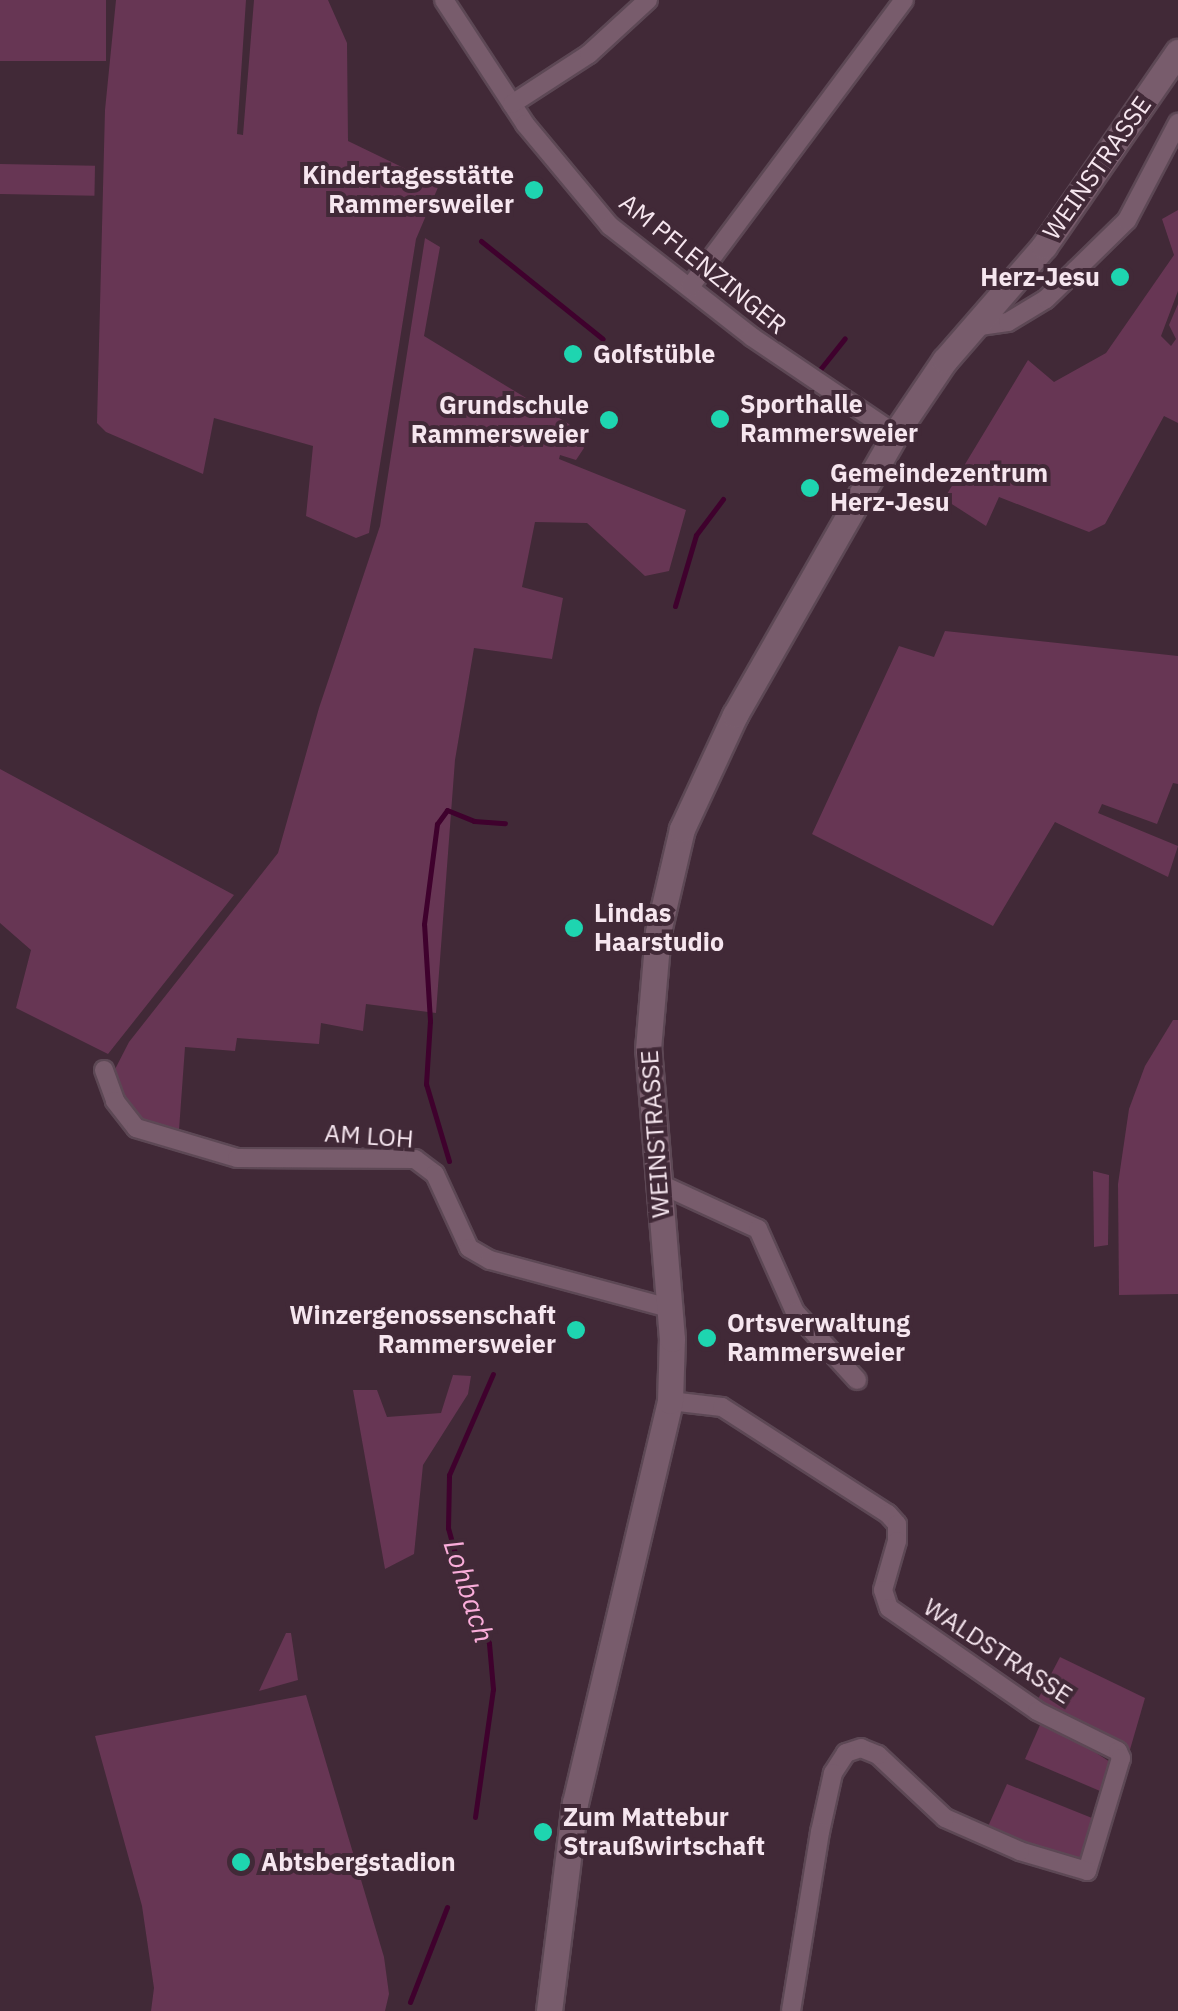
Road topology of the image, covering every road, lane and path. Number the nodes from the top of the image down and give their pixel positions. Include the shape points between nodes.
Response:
1 (444, 0) edge
2 (648, 0) edge
3 (904, 0) edge
4 (1178, 52) edge
5 (512, 104) junction
6 (1178, 123) edge
7 (690, 287) junction
8 (973, 327) junction
9 (895, 434) junction
10 (104, 1070) dead end
11 (658, 1183) junction
12 (669, 1308) junction
13 (858, 1380) dead end
14 (670, 1401) junction
15 (549, 2011) edge
16 (790, 2011) edge

1 - 5 street, AM PFLENZINGER
2 - 5 street via 589,54
3 - 7 street
4 - 8 street, WEINSTRASSE via 1044,246
5 - 7 street, AM PFLENZINGER via 610,226
6 - 8 street, WEINSTRASSE via 1127,220 1046,300 1008,322
7 - 9 street, AM PFLENZINGER via 822,388
8 - 9 street, WEINSTRASSE
9 - 11 street, WEINSTRASSE via 735,714 682,830 650,990
10 - 12 street, AM LOH via 115,1101 136,1128 237,1158 415,1158 435,1174 470,1248 490,1260
11 - 12 street, WEINSTRASSE
11 - 13 street via 758,1229 795,1312
12 - 14 street, WEINSTRASSE
14 - 15 street, WEINSTRASSE via 575,1804
14 - 16 street, WALDSTRASSE via 722,1407 888,1514 897,1524 897,1541 883,1590 888,1608 1038,1711 1122,1758 1086,1871 945,1818 878,1755 861,1748 846,1752 833,1774 820,1832

